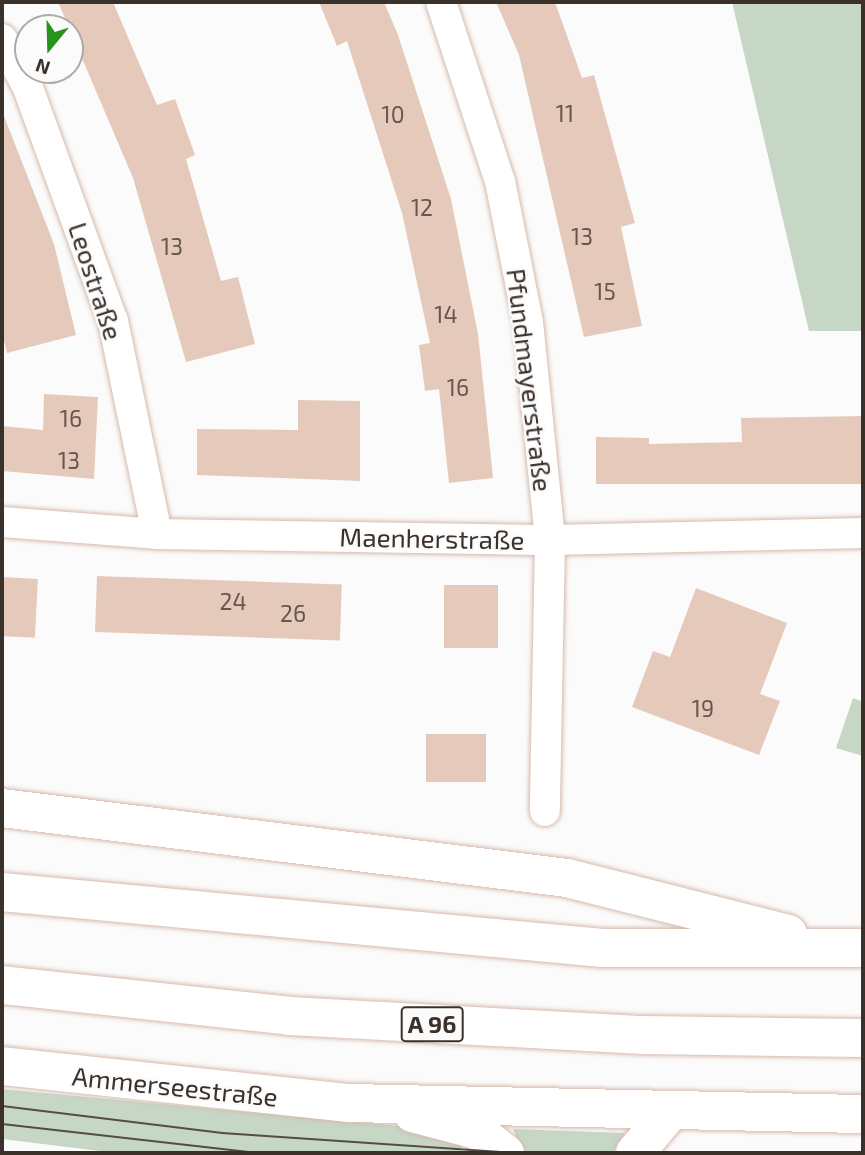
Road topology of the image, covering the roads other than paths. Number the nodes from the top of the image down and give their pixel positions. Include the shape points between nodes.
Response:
1 (441, 2) edge
2 (2, 39) edge
3 (2, 522) edge
4 (863, 533) edge
5 (157, 534) junction
6 (550, 540) junction
7 (2, 808) edge
8 (545, 811) dead end
9 (2, 892) edge
10 (854, 948) edge
11 (2, 985) edge
12 (863, 1038) edge
13 (2, 1066) edge
14 (349, 1103) junction
15 (863, 1114) edge
16 (667, 1115) junction
17 (505, 1153) edge
18 (635, 1153) edge

1 - 6 street, Pfundmayerstraße via 502,194 528,322
2 - 5 street, Leostraße via 28,88 113,321
3 - 5 street, Maenherstraße
4 - 6 street, Maenherstraße
5 - 6 street, Maenherstraße
6 - 8 street, Pfundmayerstraße
7 - 10 main road via 567,878
9 - 10 main road via 601,948
11 - 12 main road, A 96 via 290,1016 642,1035
13 - 14 main road, Ammerseestraße
14 - 16 main road, Ammerseestraße
14 - 17 street via 440,1117 476,1130
15 - 16 main road, Ammerseestraße
16 - 18 main road

